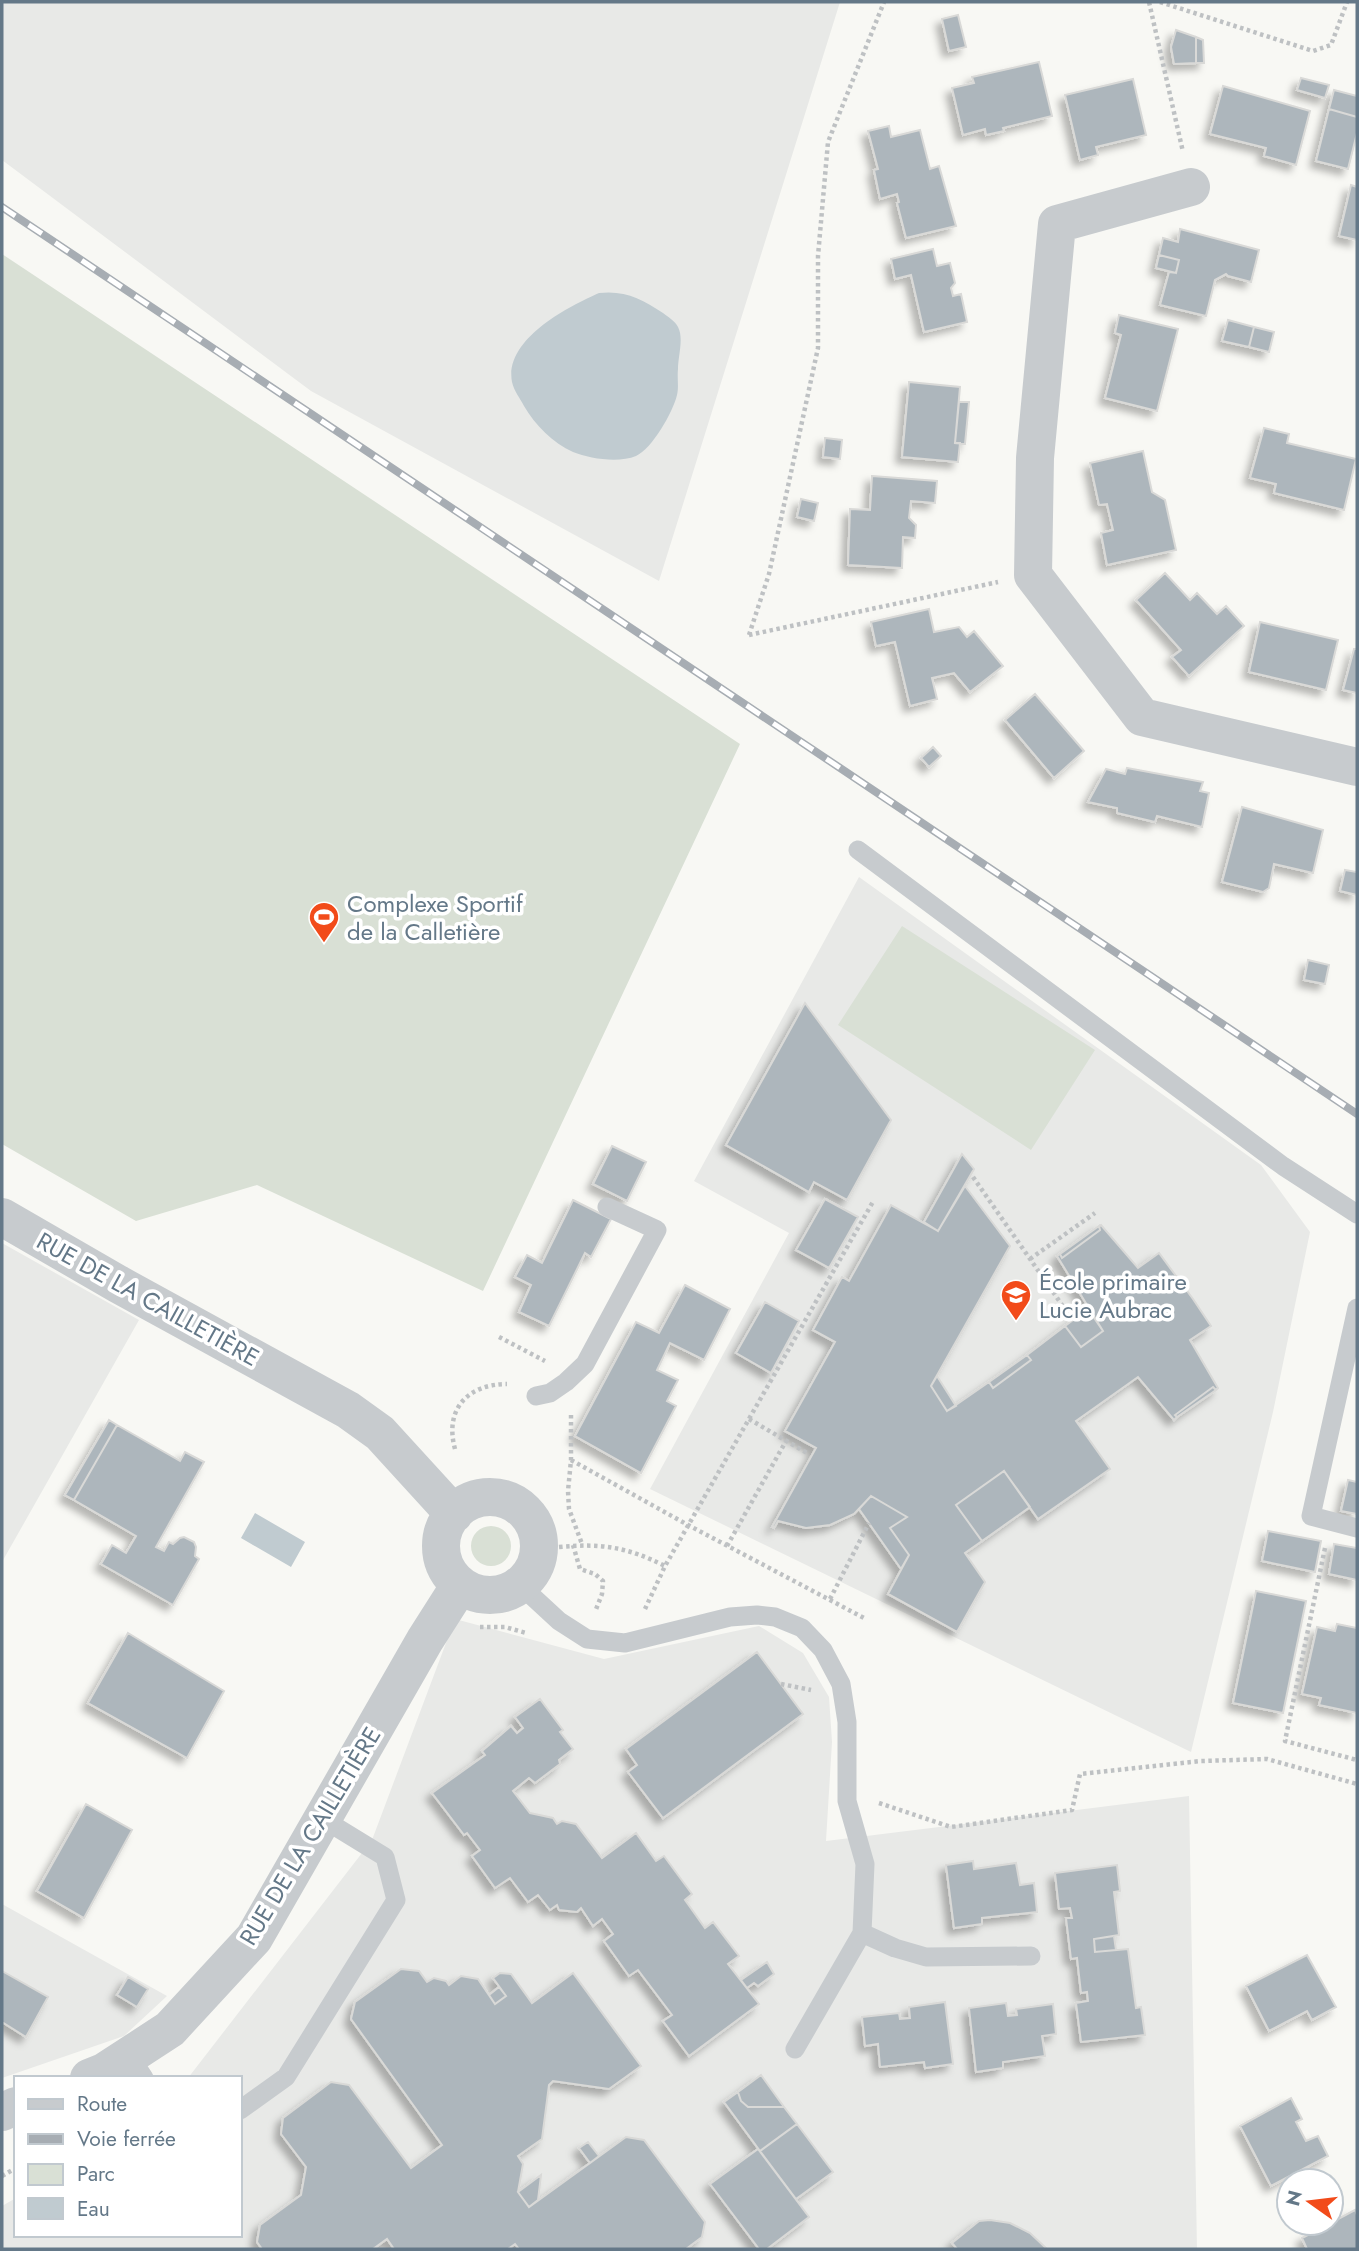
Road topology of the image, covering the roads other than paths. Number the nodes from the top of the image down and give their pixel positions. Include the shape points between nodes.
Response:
1 (1191, 187) road end
2 (1357, 766) edge
3 (858, 850) dead end
4 (607, 1207) dead end
5 (1357, 1214) edge
6 (2, 1217) edge
7 (1357, 1308) edge
8 (536, 1396) dead end
9 (454, 1514) junction
10 (1357, 1528) edge
11 (460, 1585) junction
12 (520, 1585) junction
13 (323, 1819) junction
14 (862, 1933) junction
15 (1031, 1956) dead end
16 (795, 2049) dead end
17 (136, 2067) edge
18 (94, 2076) edge
19 (242, 2109) edge

1 - 2 street via 1057,224 1035,458 1032,575 1142,717
3 - 5 lane via 1283,1166
4 - 8 lane via 657,1230 585,1364 558,1388
6 - 9 street, RUE DE LA CAILLETIÈRE via 348,1410 380,1433
7 - 10 lane via 1311,1516
9 - 11 street via 442,1538 442,1550 444,1563
9 - 12 street via 463,1505 488,1497 523,1509 539,1542 535,1566
11 - 12 street via 484,1595
11 - 13 street, RUE DE LA CAILLETIÈRE
12 - 14 lane via 559,1621 587,1639 625,1643 730,1617 757,1615 802,1628 823,1650 841,1684 847,1722 847,1801 865,1864
13 - 17 street, RUE DE LA CAILLETIÈRE via 254,1938
13 - 19 lane via 385,1857 396,1900 286,2077
14 - 15 lane via 926,1957
14 - 16 lane
17 - 18 street, RUE DE LA CAILLETIÈRE

